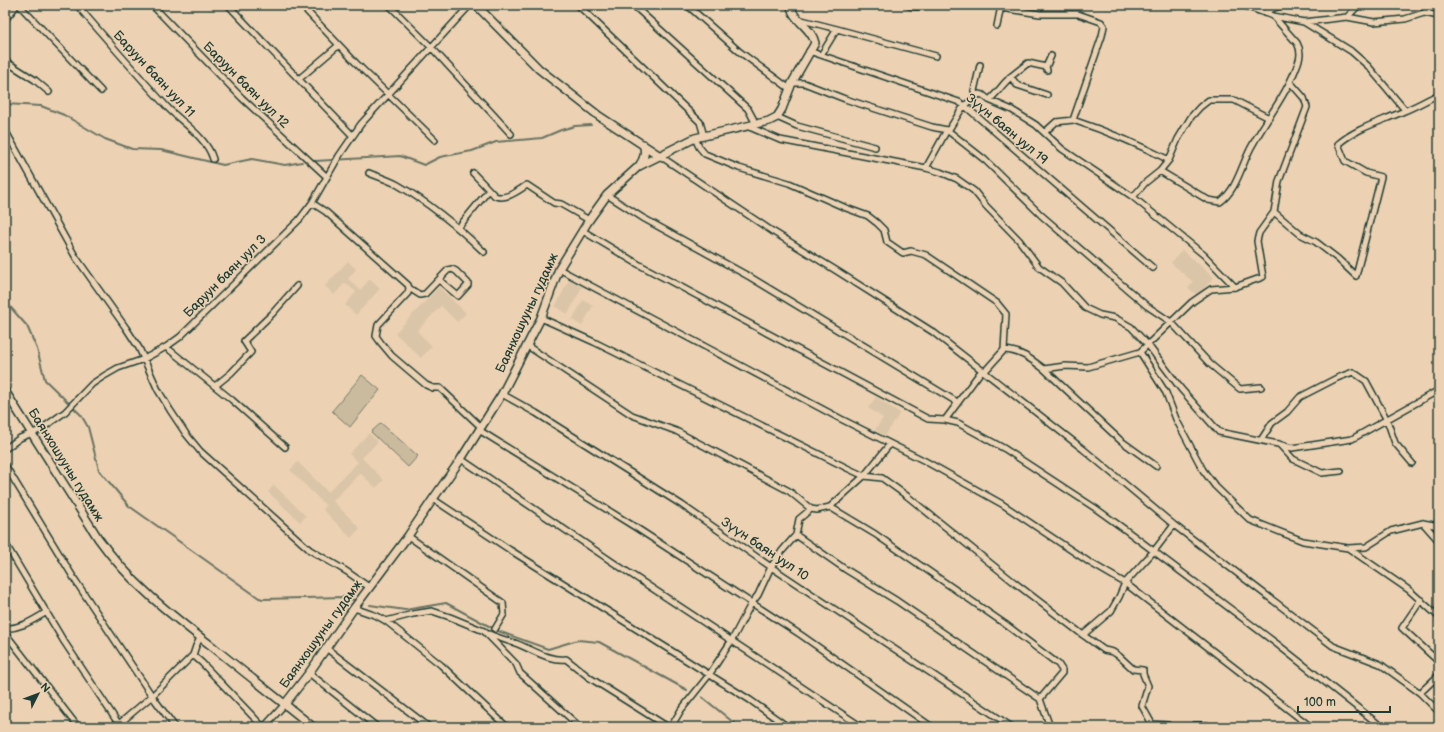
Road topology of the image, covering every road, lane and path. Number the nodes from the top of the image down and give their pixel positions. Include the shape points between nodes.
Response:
1 (18, 5) edge
2 (77, 5) edge
3 (152, 5) edge
4 (228, 5) edge
5 (301, 5) edge
6 (389, 5) edge
7 (470, 5) edge
8 (476, 5) edge
9 (578, 5) edge
10 (633, 5) edge
11 (687, 5) edge
12 (791, 5) edge
13 (910, 5) edge
14 (922, 5) edge
15 (1242, 5) edge
16 (1285, 5) edge
17 (1359, 5) edge
18 (1435, 5) edge
19 (1001, 6) edge
20 (1251, 7) edge
21 (1264, 13) junction
22 (1424, 13) junction
23 (1273, 16) junction
24 (1439, 16) edge
25 (1347, 18) junction
26 (798, 19) junction
27 (5, 20) edge
28 (1304, 22) junction
29 (997, 26) dead end
30 (837, 29) junction
31 (339, 45) junction
32 (431, 47) junction
33 (810, 51) junction
34 (820, 55) junction
35 (936, 56) dead end
36 (1051, 56) dead end
37 (5, 61) edge
38 (980, 65) dead end
39 (1009, 78) junction
40 (299, 80) junction
41 (1290, 82) junction
42 (791, 86) junction
43 (101, 91) dead end
44 (49, 92) dead end
45 (388, 94) junction
46 (1439, 94) edge
47 (1047, 95) dead end
48 (976, 96) junction
49 (989, 100) junction
50 (965, 106) junction
51 (1405, 110) junction
52 (777, 117) junction
53 (1269, 118) junction
54 (1073, 120) junction
55 (756, 124) junction
56 (746, 126) junction
57 (5, 130) edge
58 (947, 130) junction
59 (1045, 132) junction
60 (511, 134) dead end
61 (352, 135) junction
62 (704, 136) junction
63 (695, 138) junction
64 (435, 140) dead end
65 (643, 144) junction
66 (875, 147) dead end
67 (660, 156) junction
68 (213, 159) dead end
69 (1169, 160) junction
70 (639, 166) junction
71 (926, 168) junction
72 (1160, 171) junction
73 (369, 172) dead end
74 (473, 173) dead end
75 (327, 177) junction
76 (489, 190) junction
77 (607, 195) junction
78 (1133, 197) junction
79 (312, 203) junction
80 (1274, 212) junction
81 (589, 220) junction
82 (458, 228) junction
83 (583, 231) junction
84 (484, 252) dead end
85 (1153, 268) dead end
86 (559, 269) junction
87 (439, 280) junction
88 (297, 286) dead end
89 (1235, 287) junction
90 (409, 288) junction
91 (541, 318) junction
92 (1171, 322) junction
93 (1148, 345) junction
94 (526, 346) junction
95 (166, 347) junction
96 (1004, 350) junction
97 (1140, 352) junction
98 (144, 359) junction
99 (1044, 369) junction
100 (982, 370) junction
101 (215, 386) junction
102 (1261, 387) dead end
103 (1439, 390) edge
104 (5, 391) edge
105 (502, 394) junction
106 (957, 402) junction
107 (944, 420) junction
108 (1387, 420) junction
109 (480, 428) junction
110 (32, 433) junction
111 (1261, 440) junction
112 (890, 444) junction
113 (1278, 444) junction
114 (285, 447) dead end
115 (5, 449) edge
116 (461, 459) junction
117 (1412, 463) dead end
118 (5, 465) edge
119 (1156, 466) dead end
120 (1341, 471) dead end
121 (864, 476) junction
122 (432, 499) junction
123 (830, 507) junction
124 (811, 509) junction
125 (1423, 523) junction
126 (1174, 525) junction
127 (1439, 526) edge
128 (796, 535) junction
129 (408, 536) junction
130 (1439, 542) edge
131 (5, 543) edge
132 (1348, 548) junction
133 (1154, 551) junction
134 (771, 567) junction
135 (1125, 583) junction
136 (369, 587) junction
137 (1421, 600) junction
138 (751, 604) junction
139 (355, 606) junction
140 (47, 612) junction
141 (1439, 617) edge
142 (386, 621) junction
143 (5, 629) edge
144 (495, 629) dead end
145 (484, 632) junction
146 (5, 633) edge
147 (1083, 635) junction
148 (200, 638) junction
149 (732, 640) junction
150 (326, 648) junction
151 (194, 655) junction
152 (1439, 662) edge
153 (309, 673) junction
154 (709, 675) junction
155 (1439, 675) edge
156 (1420, 693) junction
157 (152, 696) junction
158 (1040, 699) junction
159 (285, 704) junction
160 (1439, 712) edge
161 (120, 726) edge
162 (1152, 726) edge
163 (78, 727) edge
164 (175, 727) edge
165 (263, 727) edge
166 (313, 727) edge
167 (377, 727) edge
168 (429, 727) edge
169 (507, 727) edge
170 (580, 727) edge
171 (668, 727) edge
172 (671, 727) edge
173 (788, 727) edge
174 (862, 727) edge
175 (932, 727) edge
176 (1012, 727) edge
177 (1050, 727) edge
178 (1170, 727) edge
179 (1192, 727) edge
180 (1208, 727) edge
181 (1311, 727) edge
182 (1382, 727) edge

1 - 27 street
1 - 43 street
2 - 68 street, Баруун баян уул 11 via 169,109 204,143
3 - 75 street, Баруун баян уул 12 via 242,98
4 - 40 street
5 - 31 street
6 - 32 street
7 - 32 street, Баруун баян уул 3
8 - 65 street via 539,69 599,116
9 - 62 street via 700,122
10 - 55 street via 748,109
11 - 42 street via 740,52
12 - 26 street
13 - 14 street
15 - 20 street
16 - 21 street
17 - 25 street
18 - 22 street
19 - 29 street
19 - 54 street via 1040,14 1078,14 1101,22 1104,26
20 - 21 street
21 - 23 street
22 - 24 street
22 - 25 street via 1405,19 1374,22
23 - 28 street
23 - 41 street via 1300,48 1298,64
25 - 28 street
26 - 30 street
26 - 33 street via 814,37 815,43
28 - 51 street via 1351,51 1373,71
30 - 34 street
30 - 35 street
31 - 40 street
31 - 45 street
32 - 45 street, Баруун баян уул 3
32 - 60 street
33 - 34 street, Зүүн баян уул 19
33 - 42 street
34 - 50 street, Зүүн баян уул 19
36 - 39 street via 1047,69 1028,62
37 - 44 street
38 - 48 street via 974,91
39 - 47 street via 1011,77 1018,85
39 - 49 street
40 - 61 street
41 - 53 street
41 - 80 street via 1304,98 1307,107 1279,181
42 - 52 street
42 - 58 street via 804,83
45 - 61 street, Баруун баян уул 3
45 - 64 street
46 - 51 street
48 - 49 street via 983,95
48 - 50 street
49 - 59 street via 1017,113
50 - 58 street
50 - 85 street, Зүүн баян уул 19
51 - 80 street via 1350,134 1338,144 1345,161 1366,173 1381,177 1356,276 1316,242 1300,234
52 - 55 street
52 - 66 street via 797,126
53 - 69 street via 1234,100 1210,100 1192,117
53 - 72 street via 1252,145 1226,198 1220,202 1208,200
54 - 59 street via 1056,122
54 - 69 street via 1141,145
55 - 56 street
56 - 62 street
56 - 71 street via 780,140
57 - 98 street via 75,256 126,328
58 - 71 street
58 - 92 street via 985,160 1041,215 1101,267
59 - 78 street via 1062,149
61 - 75 street, Баруун баян уул 3
62 - 63 street
63 - 67 street
63 - 96 street via 705,154 739,168 789,183 868,216 884,230 887,242 893,247 903,253 911,251 926,255 997,302 1006,314
65 - 67 street
65 - 70 street via 645,156
67 - 70 street
67 - 100 street via 772,232 933,332
69 - 72 street
70 - 77 street, Баянхошууны гудамж
71 - 93 street via 957,179 974,191 1019,240 1039,267 1062,283 1085,308 1115,318 1131,327
72 - 78 street
73 - 82 street via 397,184
74 - 76 street
75 - 79 street, Баруун баян уул 3
76 - 81 street via 495,196 504,198 527,185 554,204 561,204
76 - 82 street
77 - 81 street, Баянхошууны гудамж
77 - 106 street via 643,218 757,281
78 - 89 street via 1204,255
79 - 90 street via 326,212
79 - 95 street, Баруун баян уул 3 via 299,220 180,337
80 - 89 street via 1259,233 1257,241 1263,277
81 - 83 street, Баянхошууны гудамж
82 - 84 street
83 - 86 street, Баянхошууны гудамж
83 - 107 street via 638,264 928,419
86 - 91 street, Баянхошууны гудамж
86 - 112 street
87 - 87 street via 452,269 468,285 458,296
87 - 90 street via 425,294 420,295
88 - 101 street via 244,341 251,352
89 - 92 street via 1211,289 1192,302
90 - 109 street via 408,293 378,326 376,336 392,356 426,385 440,388
91 - 94 street, Баянхошууны гудамж
91 - 121 street
92 - 93 street
92 - 102 street via 1210,364 1240,389
93 - 97 street
93 - 111 street via 1181,389 1219,432
94 - 105 street, Баянхошууны гудамж
94 - 124 street via 632,415 682,434 789,491
95 - 98 street, Баруун баян уул 3
95 - 101 street
96 - 99 street via 1030,357
96 - 100 street via 986,370
97 - 99 street via 1088,367 1065,366
97 - 132 street via 1166,393 1176,419 1203,470 1215,486 1250,520 1304,541
98 - 110 street, Баруун баян уул 3 via 104,376 92,384 65,412
98 - 136 street via 170,410 200,451 310,550
99 - 119 street via 1120,440
100 - 106 street
100 - 126 street
101 - 114 street
103 - 108 street
104 - 110 street, Баянхошууны гудамж
105 - 109 street, Баянхошууны гудамж
105 - 134 street, Зүүн баян уул 10 via 682,505
106 - 107 street
107 - 133 street via 958,423 1005,449 1095,508
108 - 111 street via 1366,381 1353,372 1300,397 1287,412 1272,423
108 - 113 street via 1352,439 1292,448
108 - 117 street via 1395,443
109 - 116 street, Баянхошууны гудамж
109 - 138 street
110 - 115 street, Баруун баян уул 3
110 - 148 street, Баянхошууны гудамж via 90,526 114,559 142,589
111 - 113 street
112 - 121 street
112 - 135 street via 1002,504
113 - 120 street via 1293,459 1322,473
116 - 122 street, Баянхошууны гудамж
116 - 149 street
118 - 157 street via 75,580
121 - 123 street
121 - 147 street via 882,478 907,496
122 - 129 street, Баянхошууны гудамж
122 - 154 street
123 - 124 street
123 - 158 street via 901,552 1058,664 1062,673
124 - 128 street via 799,519
125 - 127 street
125 - 130 street
125 - 132 street via 1391,531 1366,547
126 - 133 street
126 - 156 street via 1333,646 1380,664
128 - 134 street
128 - 158 street
129 - 136 street, Баянхошууны гудамж
129 - 144 street via 503,603 504,614
131 - 140 street
132 - 137 street
133 - 135 street
133 - 182 street
134 - 138 street
134 - 176 street, Зүүн баян уул 10
135 - 147 street via 1111,611
135 - 181 street
136 - 139 street, Баянхошууны гудамж
137 - 141 street
137 - 152 street via 1402,628
138 - 149 street
138 - 175 street via 807,639
139 - 142 street
139 - 150 street, Баянхошууны гудамж
140 - 143 street via 25,626
140 - 161 street
142 - 145 street via 432,611
142 - 169 street via 441,665
145 - 170 street via 516,664 520,673
145 - 171 street via 558,660 566,660
146 - 163 street
147 - 162 street via 1104,650 1119,656 1133,669 1143,670 1148,686 1142,706
148 - 151 street
148 - 159 street, Баянхошууны гудамж
149 - 154 street
149 - 174 street
150 - 153 street, Баянхошууны гудамж
150 - 168 street
151 - 157 street
151 - 165 street
153 - 159 street, Баянхошууны гудамж
153 - 167 street
154 - 172 street
154 - 173 street
155 - 156 street
156 - 160 street
157 - 161 street
157 - 164 street
158 - 177 street
159 - 165 street
159 - 166 street
162 - 178 street
179 - 180 street

